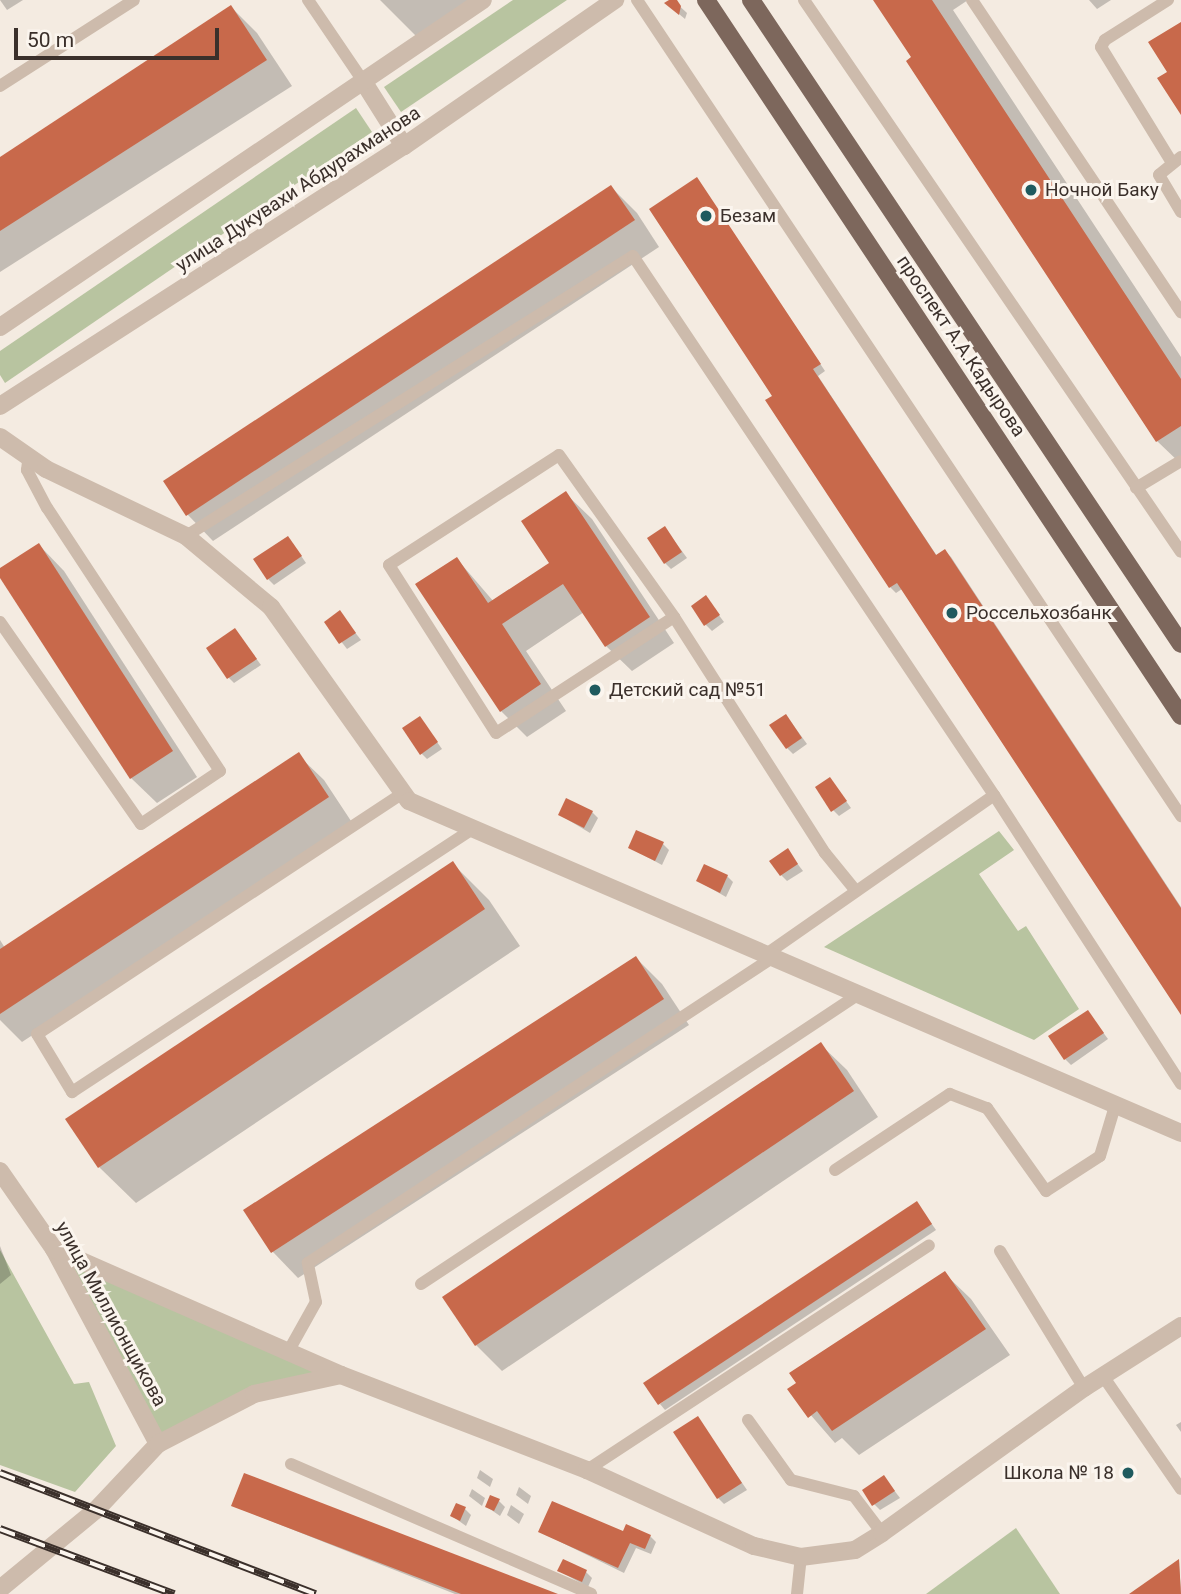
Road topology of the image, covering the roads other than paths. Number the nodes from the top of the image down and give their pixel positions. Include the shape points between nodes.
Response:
1 (134, 0) edge
2 (308, 0) edge
3 (483, 0) edge
4 (615, 0) edge
5 (638, 0) edge
6 (706, 0) edge
7 (751, 0) edge
8 (804, 0) edge
9 (972, 0) edge
10 (1168, 0) edge
11 (3, 79) edge
12 (363, 81) junction
13 (404, 146) junction
14 (1177, 160) edge
15 (1181, 212) edge
16 (1181, 312) edge
17 (0, 327) edge
18 (0, 406) edge
19 (0, 437) edge
20 (29, 454) junction
21 (1181, 461) edge
22 (1136, 488) junction
23 (186, 536) junction
24 (1181, 552) edge
25 (674, 617) junction
26 (0, 622) edge
27 (1181, 644) edge
28 (1181, 716) edge
29 (403, 793) junction
30 (994, 795) junction
31 (1181, 816) edge
32 (470, 831) junction
33 (856, 891) junction
34 (768, 956) junction
35 (856, 996) junction
36 (1181, 1084) edge
37 (1115, 1106) junction
38 (1181, 1133) edge
39 (835, 1170) dead end
40 (0, 1171) edge
41 (929, 1245) dead end
42 (54, 1249) junction
43 (1000, 1251) dead end
44 (421, 1284) dead end
45 (1181, 1326) edge
46 (288, 1352) junction
47 (341, 1375) junction
48 (1103, 1376) junction
49 (1084, 1388) junction
50 (748, 1420) dead end
51 (158, 1444) junction
52 (291, 1464) dead end
53 (587, 1470) junction
54 (1181, 1489) edge
55 (882, 1533) junction
56 (802, 1557) junction
57 (0, 1589) edge
58 (591, 1594) edge
59 (797, 1594) edge

1 - 11 lane
2 - 12 lane
3 - 12 street
4 - 13 street, улица Дукувахи Абдурахманова
5 - 31 lane
6 - 28 main road, проспект А.А.Кадырова
7 - 27 main road, проспект А.А.Кадырова
8 - 22 lane
9 - 16 lane
10 - 14 lane via 1101,47
12 - 13 street
12 - 17 street
13 - 18 street, улица Дукувахи Абдурахманова
14 - 15 lane via 1159,175
19 - 20 street
20 - 23 street via 46,469
20 - 26 lane via 27,470 47,508 220,771 141,824
21 - 22 lane
22 - 24 lane
23 - 29 street via 271,607
23 - 30 lane via 633,256
25 - 25 lane via 559,455 389,565 496,733
25 - 33 lane via 825,853
29 - 32 street via 409,801
29 - 32 lane via 37,1034 72,1092
30 - 33 lane
30 - 36 lane
32 - 34 street
33 - 34 lane
34 - 35 street
34 - 46 lane via 308,1263 316,1302
35 - 37 street
35 - 44 lane
37 - 38 street
37 - 39 lane via 1100,1156 1046,1191 987,1108 950,1094
40 - 42 street, улица Миллионщикова
41 - 53 lane
42 - 46 street
42 - 51 street, улица Миллионщикова
43 - 49 lane
45 - 48 street
46 - 47 street
47 - 51 street via 254,1394
47 - 53 street
48 - 49 street
48 - 54 lane
49 - 55 street
50 - 55 lane via 790,1480 854,1496
51 - 57 street via 96,1510
52 - 58 lane
53 - 56 street via 754,1546
55 - 56 street via 855,1550
56 - 59 lane

